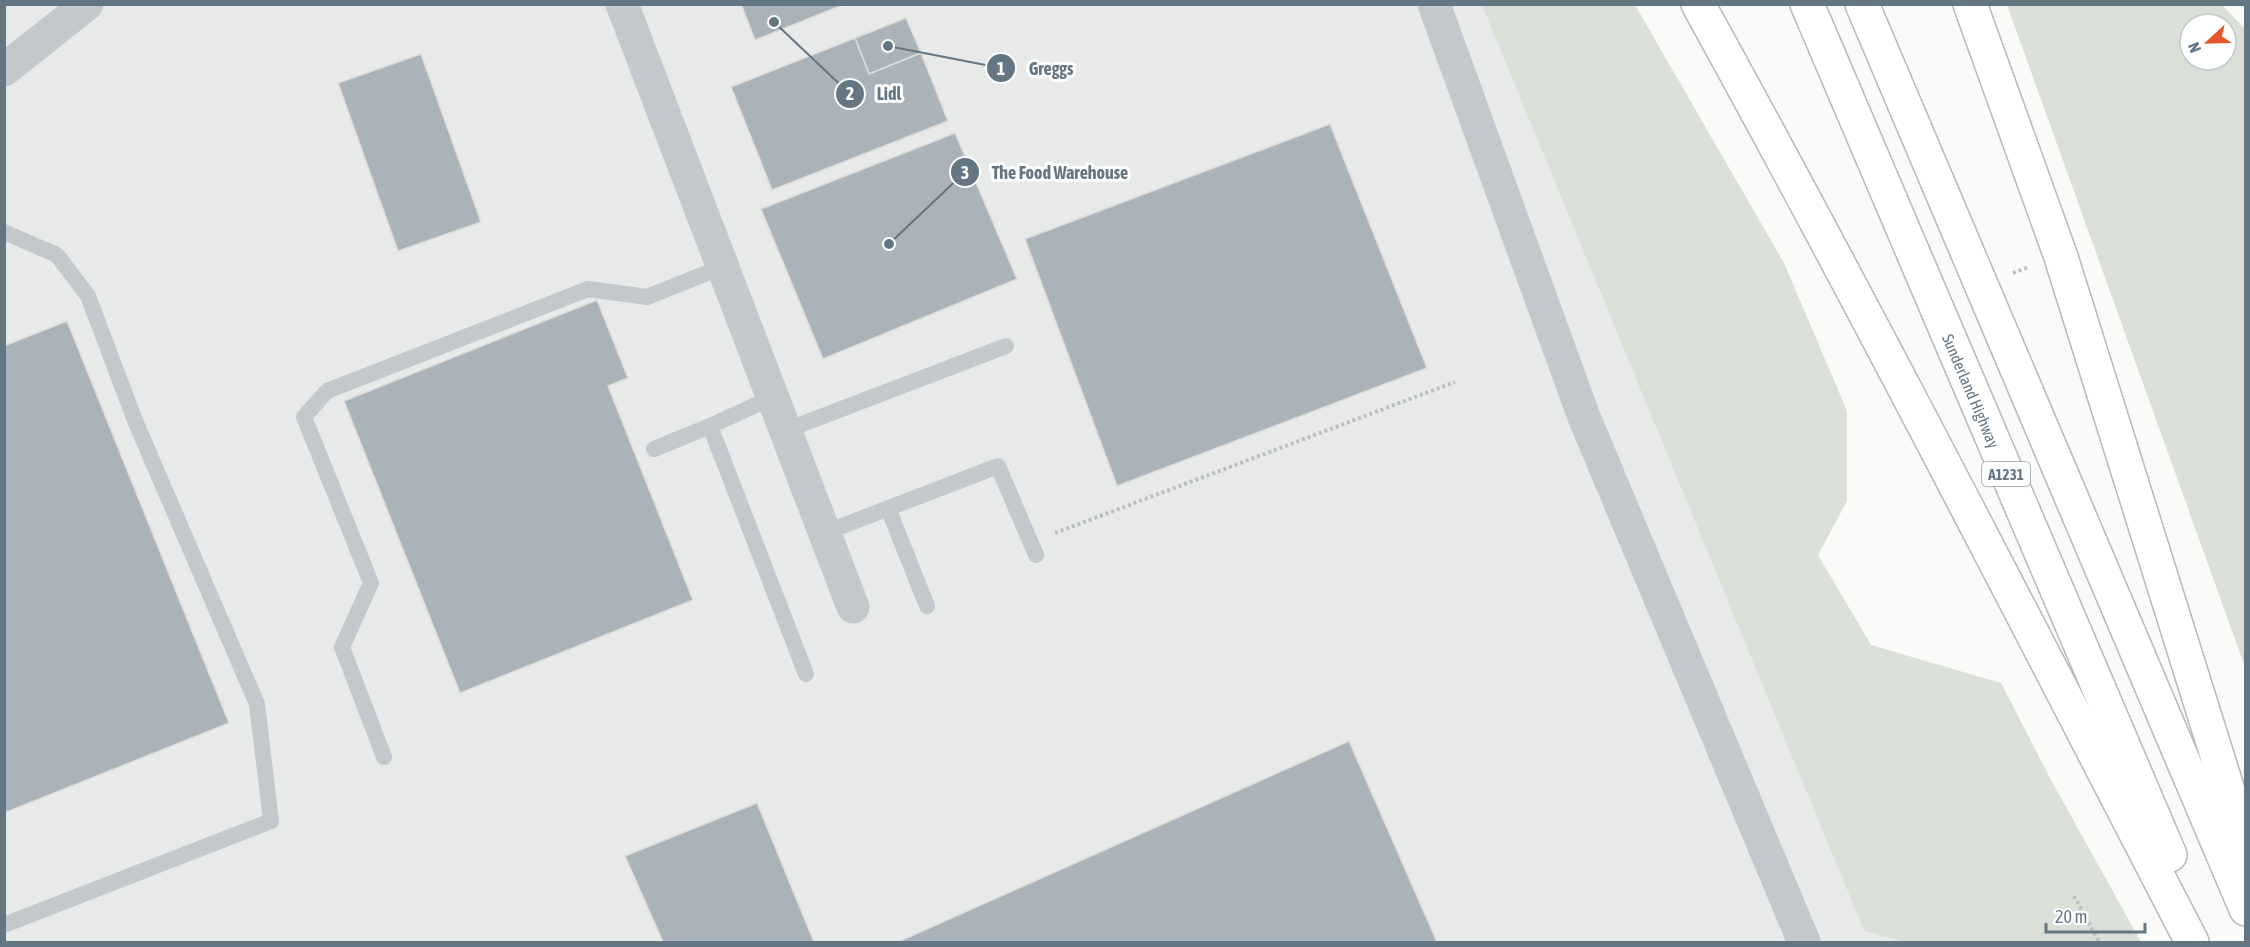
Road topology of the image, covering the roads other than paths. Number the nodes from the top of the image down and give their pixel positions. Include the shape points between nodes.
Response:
1 (87, 4) edge
2 (622, 4) edge
3 (1434, 4) edge
4 (1698, 4) edge
5 (1808, 4) edge
6 (1862, 4) edge
7 (1970, 4) edge
8 (4, 70) edge
9 (4, 232) edge
10 (722, 267) junction
11 (1006, 346) dead end
12 (771, 398) junction
13 (710, 426) junction
14 (784, 431) junction
15 (654, 449) dead end
16 (888, 508) junction
17 (824, 533) junction
18 (1033, 549) road end
19 (927, 606) dead end
20 (853, 607) dead end
21 (806, 674) dead end
22 (384, 758) dead end
23 (2246, 849) edge
24 (2246, 909) edge
25 (4, 925) edge
26 (1804, 942) edge
27 (2193, 942) edge
28 (2207, 942) edge

1 - 8 street
2 - 10 street
3 - 26 street via 1584,417
4 - 27 highway via 1864,311
5 - 28 highway, Sunderland Highway / A1231
6 - 24 highway
7 - 23 highway via 2061,257
9 - 25 lane via 57,255 88,296 136,423 257,704 271,821
10 - 12 street
10 - 22 lane via 647,297 588,290 327,392 304,417 371,583 342,647
11 - 14 lane
12 - 13 lane
12 - 14 street
13 - 15 lane
13 - 21 lane
14 - 17 street
16 - 17 lane
16 - 18 lane via 998,466
16 - 19 lane
17 - 20 street

